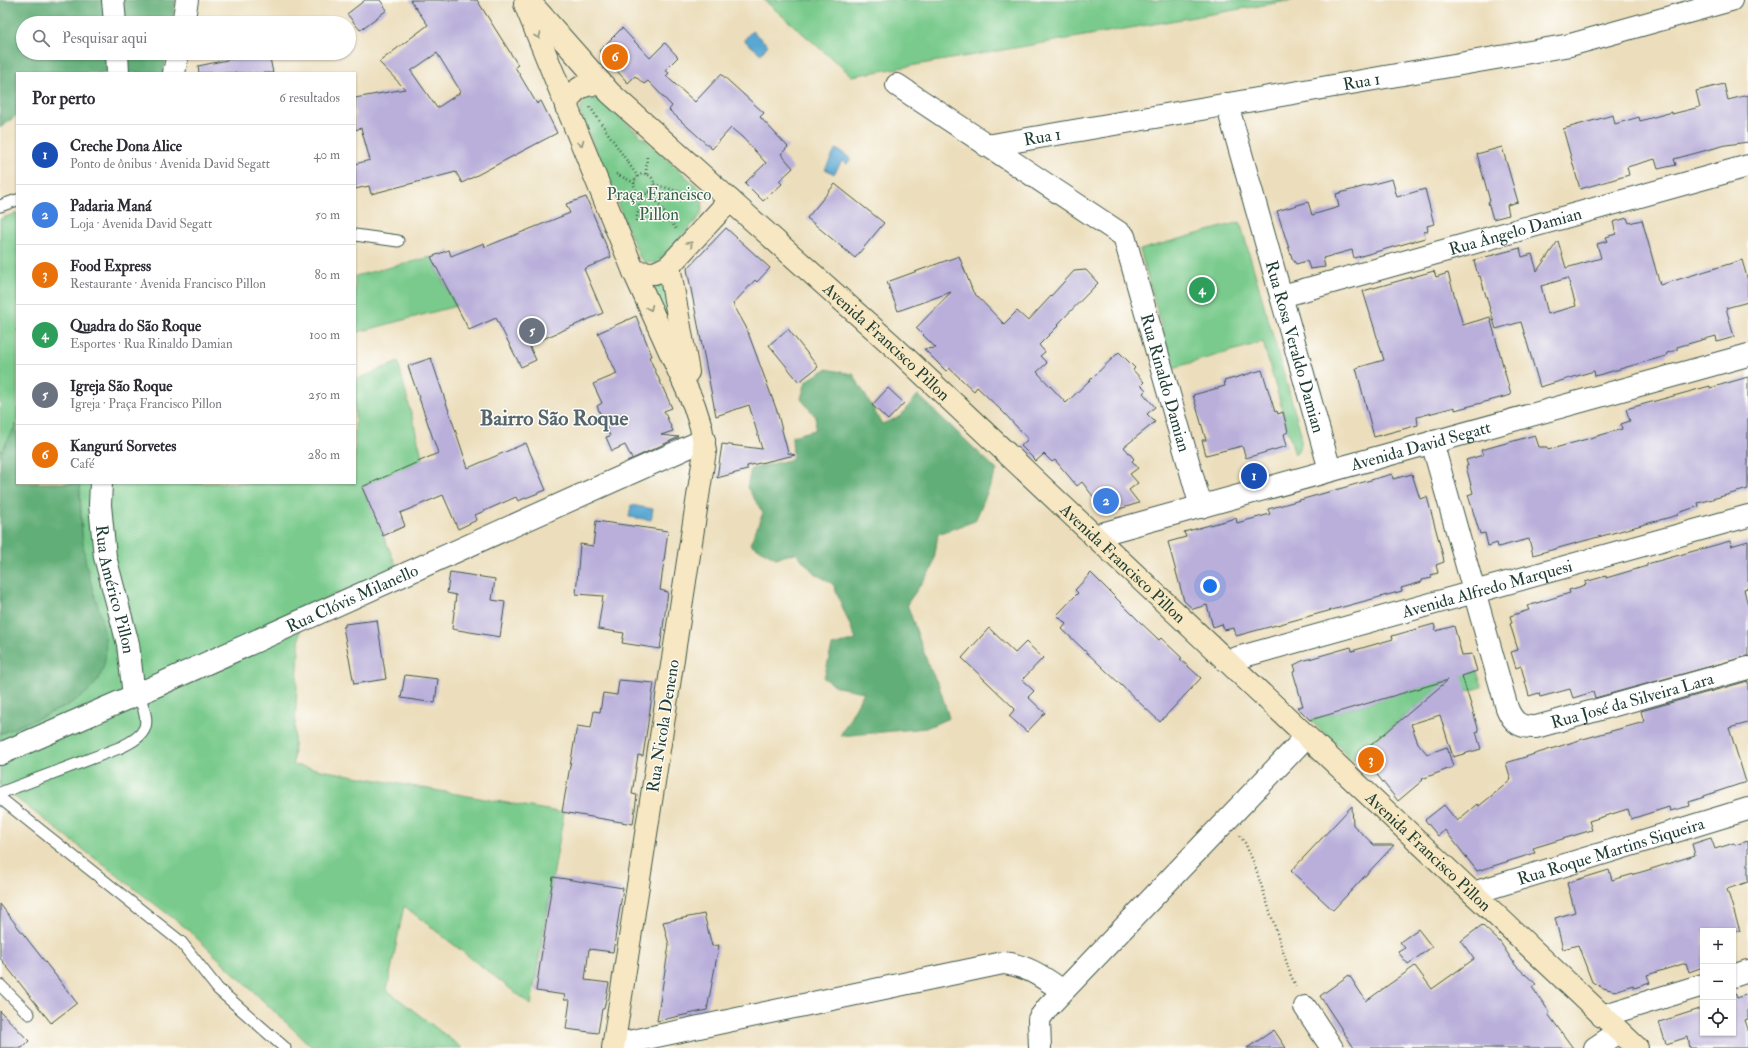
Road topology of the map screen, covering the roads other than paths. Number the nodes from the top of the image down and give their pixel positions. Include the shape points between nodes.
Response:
1 (113, 0) edge
2 (187, 0) edge
3 (523, 0) edge
4 (528, 0) edge
5 (1731, 0) edge
6 (114, 16) edge
7 (184, 16) edge
8 (117, 60) edge
9 (177, 60) edge
10 (118, 72) edge
11 (174, 72) edge
12 (603, 85) junction
13 (897, 85) dead end
14 (1227, 104) junction
15 (566, 107) junction
16 (987, 146) junction
17 (1748, 166) edge
18 (16, 200) edge
19 (730, 200) junction
20 (0, 206) edge
21 (356, 235) edge
22 (398, 241) dead end
23 (669, 266) junction
24 (634, 272) junction
25 (1282, 296) junction
26 (1748, 355) edge
27 (694, 405) junction
28 (704, 440) junction
29 (1432, 442) junction
30 (1330, 470) junction
31 (101, 484) edge
32 (1201, 506) junction
33 (1748, 516) edge
34 (1094, 536) junction
35 (1474, 592) junction
36 (1226, 661) junction
37 (1748, 668) edge
38 (136, 695) junction
39 (1306, 737) junction
40 (0, 754) edge
41 (0, 793) edge
42 (0, 798) edge
43 (1748, 809) edge
44 (1473, 893) junction
45 (1748, 971) edge
46 (1736, 975) edge
47 (0, 985) edge
48 (1700, 986) edge
49 (1063, 991) junction
50 (1305, 1007) road end
51 (29, 1014) dead end
52 (1602, 1016) junction
53 (1619, 1032) junction
54 (614, 1047) edge
55 (285, 1048) edge
56 (1040, 1048) edge
57 (1332, 1048) edge
58 (1595, 1048) edge
59 (1637, 1048) edge

1 - 6 street
2 - 7 street
3 -> 15 main road
4 - 12 main road, Avenida Francisco Pillon
5 - 14 street, Rua 1 via 1570,45
8 - 10 street
9 - 11 street
12 - 15 main road via 591,84 580,87 573,92
12 - 19 main road, Avenida Francisco Pillon
13 - 16 street, Rua Rinaldo Damian
14 - 16 street, Rua 1
14 - 25 street, Rua Rosa Veraldo Damian
15 -> 24 main road
16 - 32 street, Rua Rinaldo Damian via 1124,236
17 - 25 street, Rua Ângelo Damian
18 - 20 lane
23 -> 19 main road
19 - 34 main road, Avenida Francisco Pillon via 891,344
21 - 22 lane
23 - 24 main road via 655,272
23 - 27 main road
24 -> 27 main road
25 - 30 street, Rua Rosa Veraldo Damian
26 - 29 street, Avenida David Segatt
27 - 28 main road, Rua Nicola Deneno
28 - 38 street, Rua Clóvis Milanello
28 - 54 main road, Rua Nicola Deneno via 704,464
29 - 30 street, Avenida David Segatt
29 - 35 street
30 - 32 street, Avenida David Segatt
31 - 38 street, Rua Américo Pillon via 100,505 105,557 128,644
32 - 34 street, Avenida David Segatt
33 - 35 street, Avenida Alfredo Marquesi
34 - 36 main road, Avenida Francisco Pillon
35 - 36 street, Avenida Alfredo Marquesi
35 - 37 street, Rua José da Silveira Lara via 1507,708 1511,718 1525,728 1536,728
36 - 39 main road, Avenida Francisco Pillon
38 - 40 street, Rua Clóvis Milanello
38 - 41 lane via 145,709 147,719 143,732 137,738 119,748
39 - 44 main road, Avenida Francisco Pillon
39 - 49 street
42 - 55 lane via 181,942 218,989
43 - 44 street, Rua Roque Martins Siqueira
44 - 52 main road, Avenida Francisco Pillon
45 - 46 street
47 - 51 lane
48 - 52 street
49 - 54 street via 1034,971 1015,964 1003,963
49 - 56 street via 1039,1019
50 - 57 street
52 - 53 main road, Avenida Francisco Pillon
53 - 58 street
53 - 59 main road, Avenida Francisco Pillon

